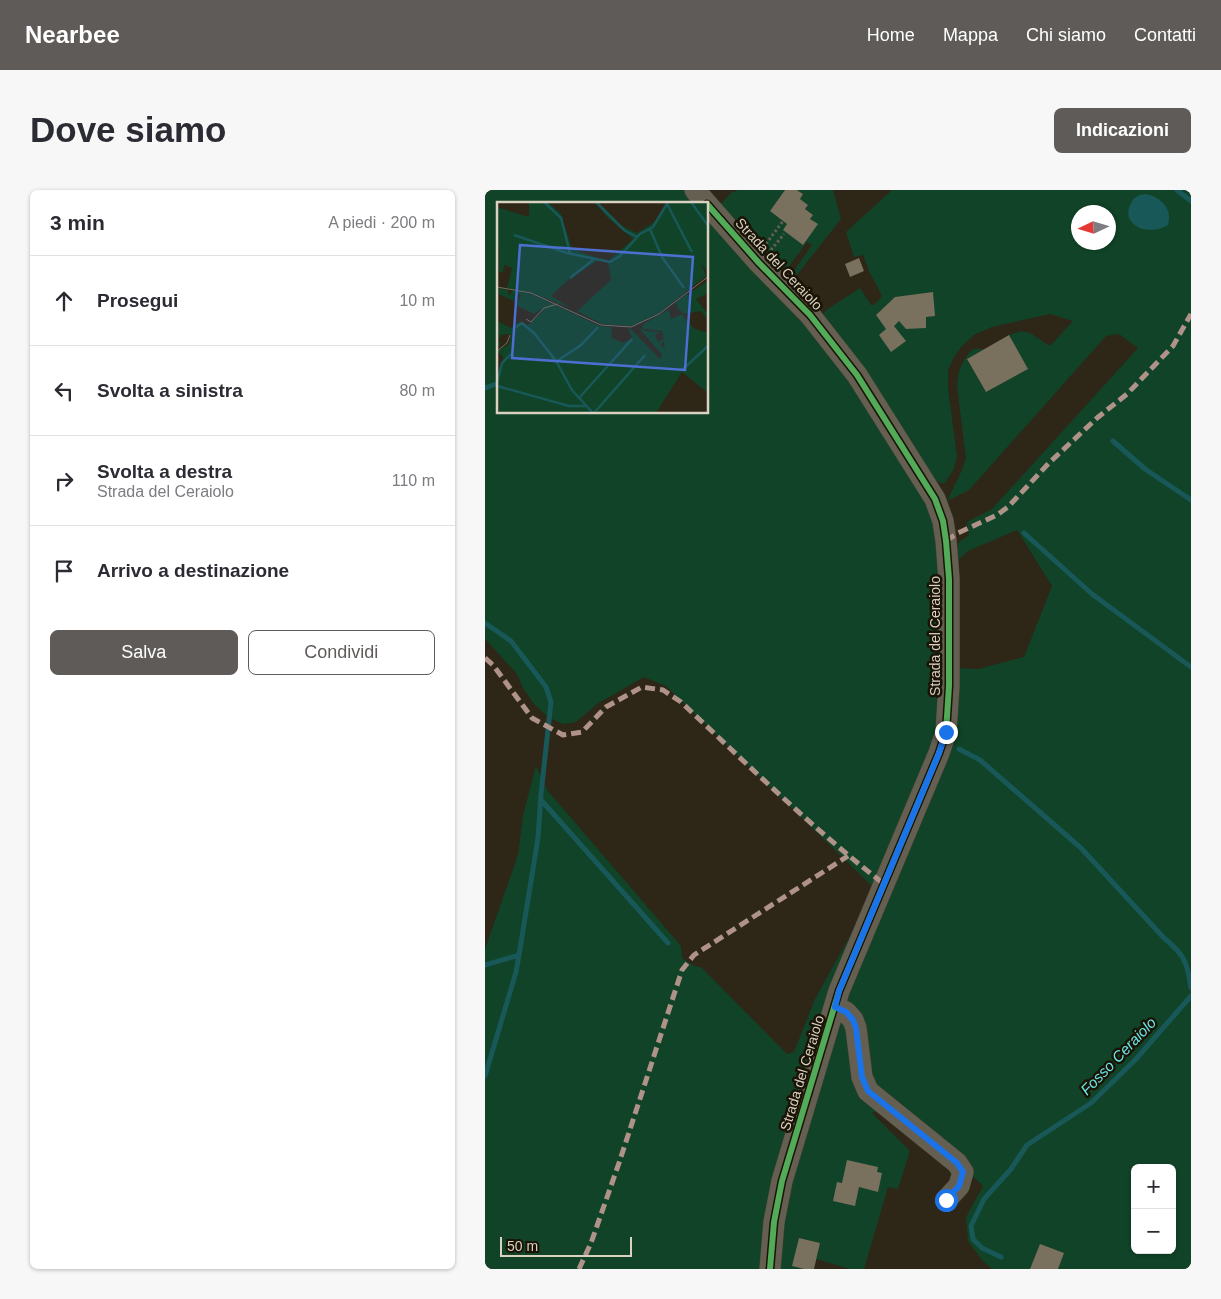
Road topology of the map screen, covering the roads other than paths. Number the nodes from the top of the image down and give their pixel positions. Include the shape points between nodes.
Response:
1 (695, 190) edge
2 (705, 202) edge
3 (709, 206) edge
4 (835, 1007) junction
5 (946, 1200) dead end
6 (769, 1269) edge

1 - 2 street, Strada del Ceraiolo
3 - 4 street, Strada del Ceraiolo via 810,315 857,375 935,499 943,521 949,579 946,732
4 - 5 street via 853,1020 862,1077 868,1091 957,1163 963,1172 959,1186
4 - 6 street, Strada del Ceraiolo via 782,1181

